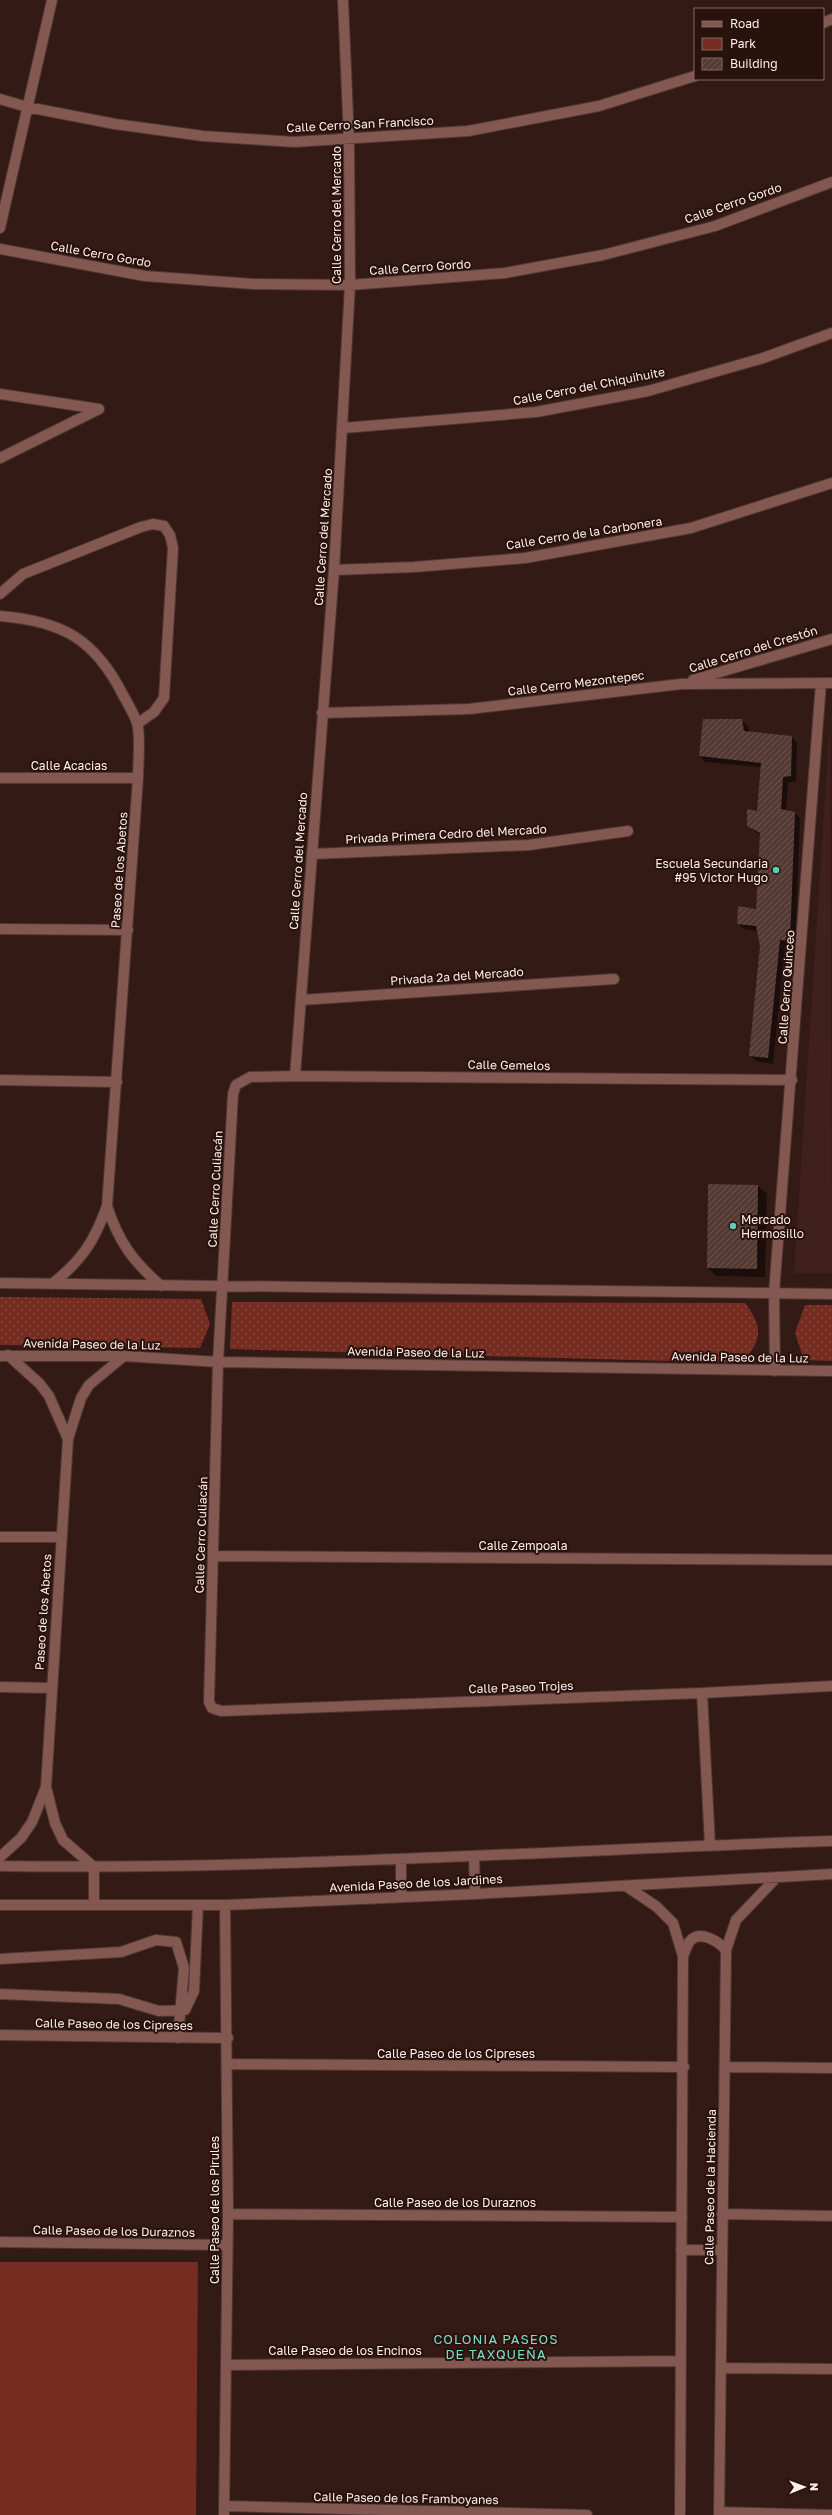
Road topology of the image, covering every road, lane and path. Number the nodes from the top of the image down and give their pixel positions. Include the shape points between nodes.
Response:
1 (52, 0) edge
2 (343, 0) edge
3 (694, 76) edge
4 (0, 99) edge
5 (27, 107) junction
6 (349, 140) junction
7 (832, 182) edge
8 (0, 228) edge
9 (0, 249) edge
10 (350, 285) junction
11 (832, 333) edge
12 (0, 394) edge
13 (343, 428) junction
14 (0, 458) edge
15 (832, 483) edge
16 (334, 570) junction
17 (0, 594) edge
18 (0, 616) edge
19 (832, 639) edge
20 (821, 683) junction
21 (832, 683) edge
22 (681, 684) junction
23 (322, 714) junction
24 (137, 724) junction
25 (0, 778) edge
26 (138, 778) junction
27 (628, 831) dead end
28 (312, 854) junction
29 (0, 929) edge
30 (128, 930) junction
31 (614, 979) dead end
32 (301, 1000) junction
33 (295, 1076) junction
34 (0, 1080) edge
35 (792, 1080) junction
36 (117, 1082) junction
37 (233, 1094) joint
38 (107, 1206) junction
39 (0, 1284) edge
40 (52, 1284) junction
41 (161, 1286) junction
42 (222, 1286) junction
43 (774, 1293) junction
44 (832, 1294) edge
45 (4, 1356) edge
46 (124, 1356) junction
47 (218, 1362) junction
48 (775, 1371) junction
49 (832, 1371) edge
50 (68, 1439) junction
51 (0, 1537) edge
52 (61, 1538) junction
53 (213, 1556) junction
54 (832, 1560) edge
55 (832, 1686) edge
56 (0, 1687) edge
57 (51, 1688) junction
58 (702, 1693) junction
59 (212, 1708) joint
60 (46, 1787) junction
61 (832, 1841) edge
62 (710, 1845) junction
63 (474, 1856) junction
64 (0, 1857) edge
65 (401, 1859) junction
66 (0, 1866) edge
67 (94, 1867) junction
68 (832, 1874) edge
69 (777, 1876) junction
70 (626, 1886) junction
71 (475, 1894) junction
72 (401, 1897) junction
73 (198, 1904) junction
74 (0, 1905) edge
75 (94, 1905) junction
76 (225, 1905) junction
77 (726, 1950) junction
78 (683, 1956) junction
79 (0, 1958) edge
80 (0, 1994) edge
81 (0, 2035) edge
82 (178, 2038) junction
83 (228, 2038) junction
84 (228, 2064) junction
85 (684, 2067) junction
86 (725, 2067) junction
87 (832, 2068) edge
88 (228, 2214) junction
89 (722, 2214) junction
90 (832, 2216) edge
91 (682, 2217) junction
92 (0, 2242) edge
93 (227, 2245) junction
94 (681, 2250) junction
95 (722, 2250) junction
96 (681, 2361) junction
97 (226, 2365) junction
98 (721, 2368) junction
99 (832, 2369) edge
100 (224, 2511) edge
101 (719, 2514) edge
102 (832, 2514) edge
103 (587, 2515) edge
104 (680, 2515) edge

1 - 5 street
2 - 6 street, Calle Cerro del Mercado
3 - 6 street, Calle Cerro San Francisco via 599,106 476,129
4 - 5 street, Calle Cerro San Francisco
5 - 6 street, Calle Cerro San Francisco via 115,124 203,136 294,142
5 - 8 street
6 - 10 street, Calle Cerro del Mercado
7 - 10 street, Calle Cerro Gordo via 715,226 603,255 505,273
9 - 10 street, Calle Cerro Gordo via 145,276 253,284
10 - 13 street, Calle Cerro del Mercado
11 - 13 street, Calle Cerro del Chiquihuite via 763,358 648,391 536,412
12 - 14 street via 99,409
13 - 16 street, Calle Cerro del Mercado
15 - 16 street, Calle Cerro de la Carbonera via 691,528 533,556 414,567
16 - 23 street, Calle Cerro del Mercado
17 - 24 street via 23,574 141,527 153,524 164,526 170,535 173,548 164,698 154,712
18 - 24 street, Paseo de los Abetos via 47,622 69,632 91,648 110,669
19 - 22 street, Calle Cerro del Crestón
20 - 21 street, Calle Cerro Mezontepec
20 - 22 street, Calle Cerro Mezontepec
20 - 35 street, Calle Cerro Quinceo
22 - 23 street, Calle Cerro Mezontepec via 469,709
23 - 28 street, Calle Cerro del Mercado
24 - 26 street, Paseo de los Abetos
25 - 26 street, Calle Acacias
26 - 30 street, Paseo de los Abetos
27 - 28 street, Privada Primera Cedro del Mercado via 529,845
28 - 32 street, Calle Cerro del Mercado
29 - 30 street
30 - 36 street, Paseo de los Abetos
31 - 32 street, Privada 2ª del Mercado
32 - 33 street, Calle Cerro del Mercado
33 - 35 street, Calle Gemelos
33 - 37 street, Calle Gemelos via 250,1077 236,1085
34 - 36 street
35 - 43 street, Calle Cerro Quinceo
36 - 38 street, Paseo de los Abetos
37 - 42 street, Calle Cerro Culiacán
38 - 40 street, Paseo de los Abetos via 89,1247 71,1269
38 - 41 street, Paseo de los Abetos via 114,1229 125,1250
39 - 40 street
40 - 41 street
41 - 42 street
42 - 43 street
42 - 47 street, Calle Cerro Culiacán
43 - 44 street
43 - 48 street, Calle Cerro Quinceo
45 - 46 street, Avenida Paseo de la Luz
45 - 50 street, Paseo de los Abetos via 40,1384 49,1396
46 - 47 street, Avenida Paseo de la Luz
46 - 50 street, Paseo de los Abetos via 89,1385 81,1398
47 - 48 street, Avenida Paseo de la Luz
47 - 53 street, Calle Cerro Culiacán
48 - 49 street, Avenida Paseo de la Luz
50 - 52 street, Paseo de los Abetos
51 - 52 street
52 - 57 street, Paseo de los Abetos
53 - 54 street, Calle Zempoala
53 - 59 street, Calle Cerro Culiacán via 209,1702
55 - 58 street, Calle Paseo Trojes
56 - 57 street
57 - 60 street, Paseo de los Abetos
58 - 59 street, Calle Paseo Trojes via 221,1711
58 - 62 street
60 - 64 street, Paseo de los Abetos via 32,1822 21,1838
60 - 67 street, Paseo de los Abetos via 55,1822 63,1840
61 - 62 street, Avenida Paseo de los Jardines
62 - 63 street, Avenida Paseo de los Jardines
63 - 65 street, Avenida Paseo de los Jardines
63 - 71 street
65 - 67 street, Avenida Paseo de los Jardines
65 - 72 street
66 - 67 street, Avenida Paseo de los Jardines
67 - 75 street
68 - 69 street, Avenida Paseo de los Jardines
69 - 70 street, Avenida Paseo de los Jardines
69 - 77 street, Calle Paseo de la Hacienda via 736,1920
70 - 71 street, Avenida Paseo de los Jardines
70 - 78 street via 657,1907 673,1923
71 - 72 street, Avenida Paseo de los Jardines
72 - 76 street, Avenida Paseo de los Jardines
73 - 75 street, Avenida Paseo de los Jardines
73 - 76 street, Avenida Paseo de los Jardines
73 - 80 street via 194,1991 186,2010 159,2012 119,1999
74 - 75 street, Avenida Paseo de los Jardines
76 - 83 street, Calle Paseo de los Pirules
77 - 78 street via 709,1937 696,1937 690,1941
77 - 86 street, Calle Paseo de la Hacienda
78 - 85 street
79 - 82 street via 121,1952 156,1940 176,1942 184,1968
81 - 82 street, Calle Paseo de los Cipreses
82 - 83 street, Calle Paseo de los Cipreses
83 - 84 street, Calle Paseo de los Pirules
84 - 85 street, Calle Paseo de los Cipreses
84 - 88 street, Calle Paseo de los Pirules
85 - 91 street
86 - 87 street
86 - 89 street, Calle Paseo de la Hacienda
88 - 91 street, Calle Paseo de los Duraznos
88 - 93 street, Calle Paseo de los Pirules
89 - 90 street
89 - 95 street, Calle Paseo de la Hacienda
91 - 94 street
92 - 93 street, Calle Paseo de los Duraznos
93 - 97 street, Calle Paseo de los Pirules
94 - 95 street
94 - 96 street
95 - 98 street, Calle Paseo de la Hacienda
96 - 97 street, Calle Paseo de los Encinos
96 - 104 street
97 - 100 street, Calle Paseo de los Pirules
98 - 99 street
98 - 101 street, Calle Paseo de la Hacienda
100 - 103 street, Calle Paseo de los Framboyanes
101 - 102 street

